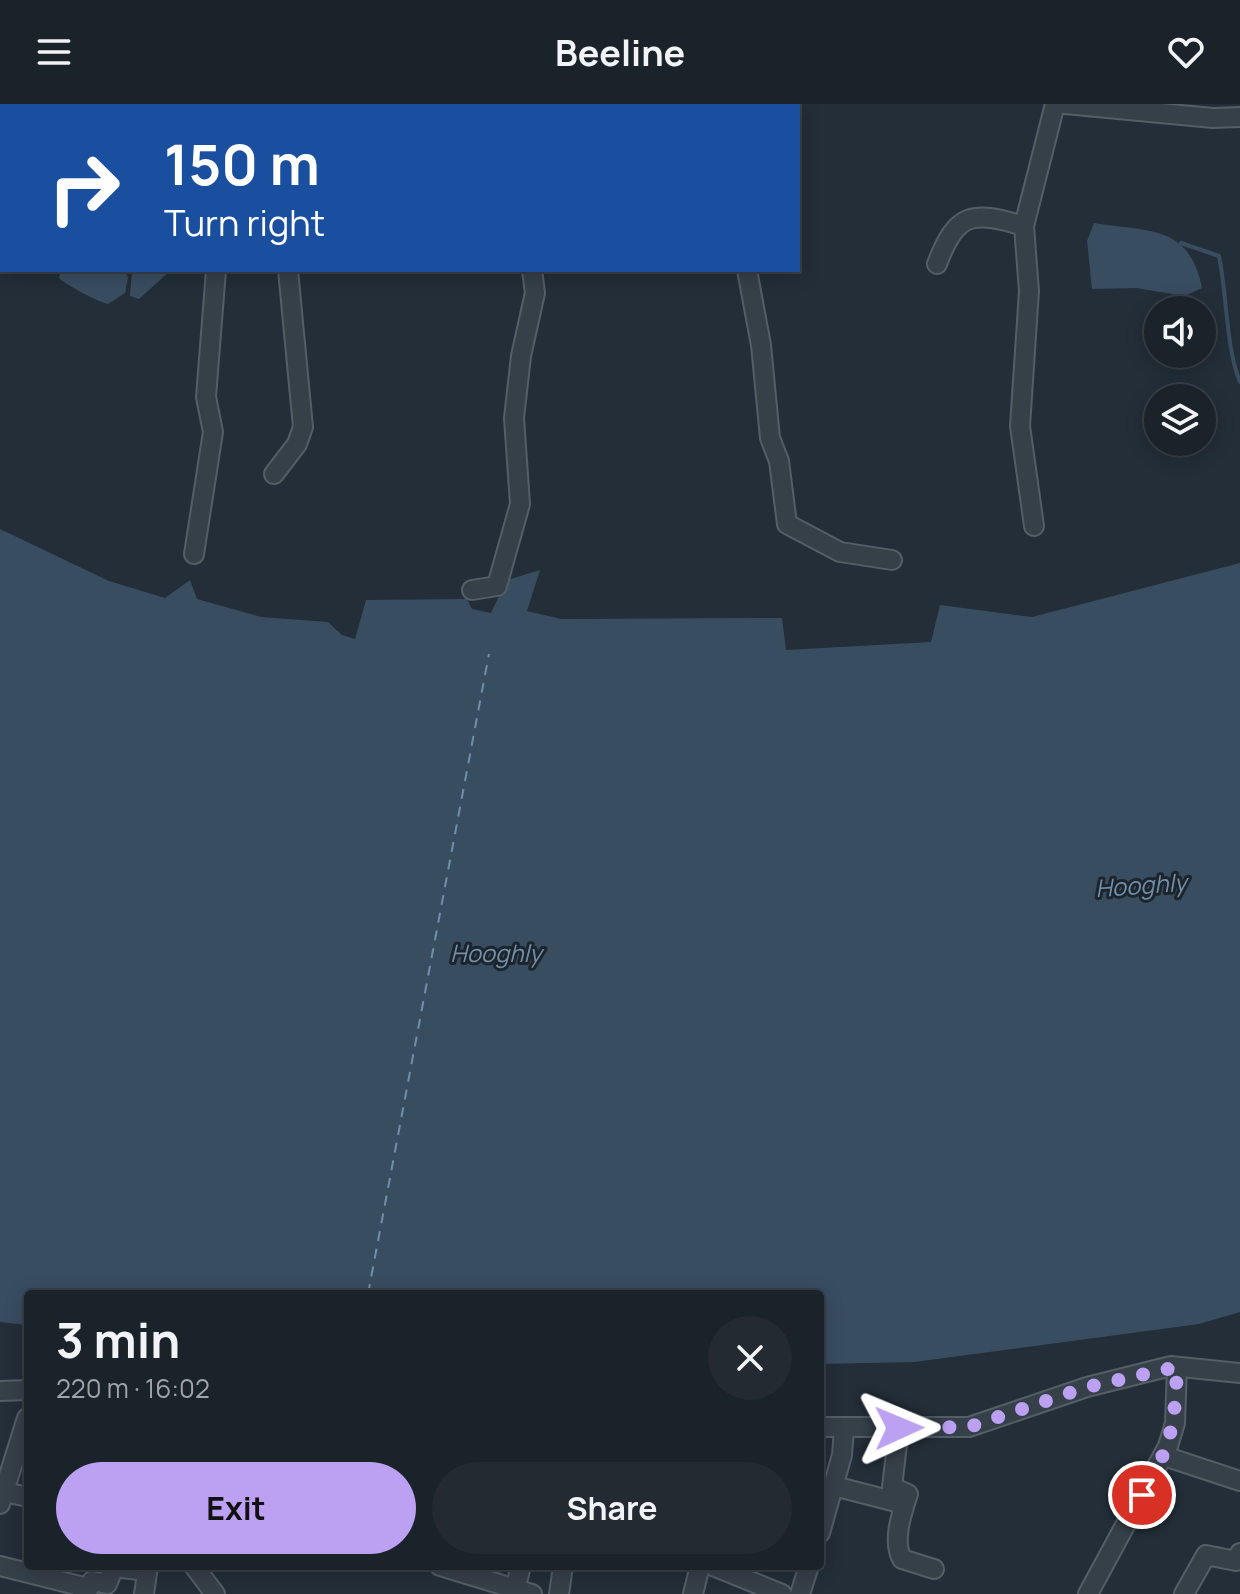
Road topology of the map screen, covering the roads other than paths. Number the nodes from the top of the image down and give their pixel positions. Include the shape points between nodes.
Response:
1 (1055, 104) edge
2 (1069, 104) edge
3 (1099, 106) edge
4 (1212, 111) edge
5 (1240, 117) edge
6 (1024, 226) junction
7 (937, 264) dead end
8 (216, 272) edge
9 (288, 272) edge
10 (532, 272) edge
11 (747, 272) edge
12 (274, 474) dead end
13 (1034, 526) dead end
14 (194, 554) dead end
15 (892, 560) dead end
16 (472, 590) dead end
17 (1177, 1367) junction
18 (1240, 1373) edge
19 (24, 1390) edge
20 (0, 1391) edge
21 (24, 1427) edge
22 (824, 1427) edge
23 (844, 1428) junction
24 (899, 1428) junction
25 (1164, 1456) junction
26 (1240, 1481) edge
27 (834, 1486) junction
28 (2, 1495) edge
29 (24, 1497) edge
30 (904, 1504) junction
31 (824, 1520) edge
32 (1240, 1553) edge
33 (0, 1566) edge
34 (934, 1569) dead end
35 (113, 1570) edge
36 (147, 1570) edge
37 (197, 1570) edge
38 (452, 1570) edge
39 (521, 1570) edge
40 (562, 1570) edge
41 (699, 1570) edge
42 (723, 1570) edge
43 (808, 1570) edge
44 (87, 1591) edge
45 (521, 1592) edge
46 (144, 1594) edge
47 (215, 1594) edge
48 (559, 1594) edge
49 (693, 1594) edge
50 (782, 1594) edge
51 (800, 1594) edge
52 (1088, 1594) edge
53 (1184, 1594) edge

1 - 6 street
2 - 3 street
3 - 4 street
4 - 5 street
6 - 7 street via 986,216 966,218 948,235
6 - 13 street via 1029,291 1020,426
8 - 14 street via 206,397 213,432
9 - 12 street via 303,427
10 - 16 street via 535,293 514,418 520,504 497,586
11 - 15 street via 787,524 840,552
17 - 18 street
17 - 24 street via 1087,1387 969,1427
17 - 25 street via 1175,1423
19 - 20 street
21 - 28 street
22 - 23 street
23 - 24 street
23 - 27 street
24 - 30 street via 892,1487 907,1493
25 - 26 street
25 - 52 street
27 - 30 street
27 - 31 street
28 - 29 street
30 - 34 street via 900,1557
32 - 53 street via 1236,1561 1206,1555
33 - 44 street
35 - 44 street via 108,1583 92,1581
36 - 46 street
37 - 47 street
38 - 45 street
39 - 45 street
40 - 48 street
41 - 49 street
42 - 50 street
43 - 51 street

